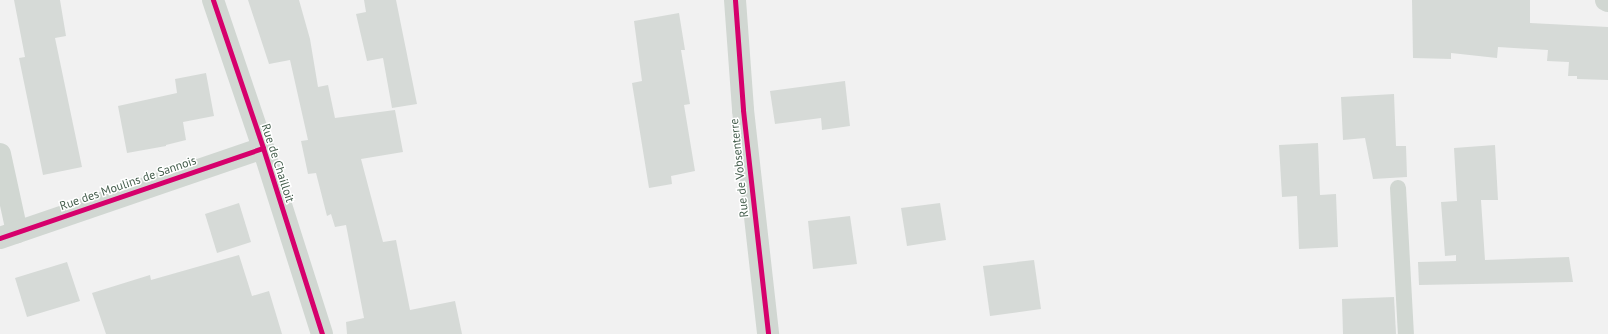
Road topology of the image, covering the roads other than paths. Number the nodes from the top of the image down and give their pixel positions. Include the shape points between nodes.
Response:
1 (213, 0) edge
2 (735, 0) edge
3 (263, 148) junction
4 (0, 154) edge
5 (1398, 188) dead end
6 (8, 235) edge
7 (322, 334) edge
8 (768, 334) edge
9 (1406, 334) edge

1 - 3 street, Rue de Chailloit
2 - 8 street, Rue de Vobsenterre via 743,110
3 - 6 street, Rue des Moulins de Sannois
3 - 7 street, Rue de Chailloit
4 - 6 street
5 - 9 lane

